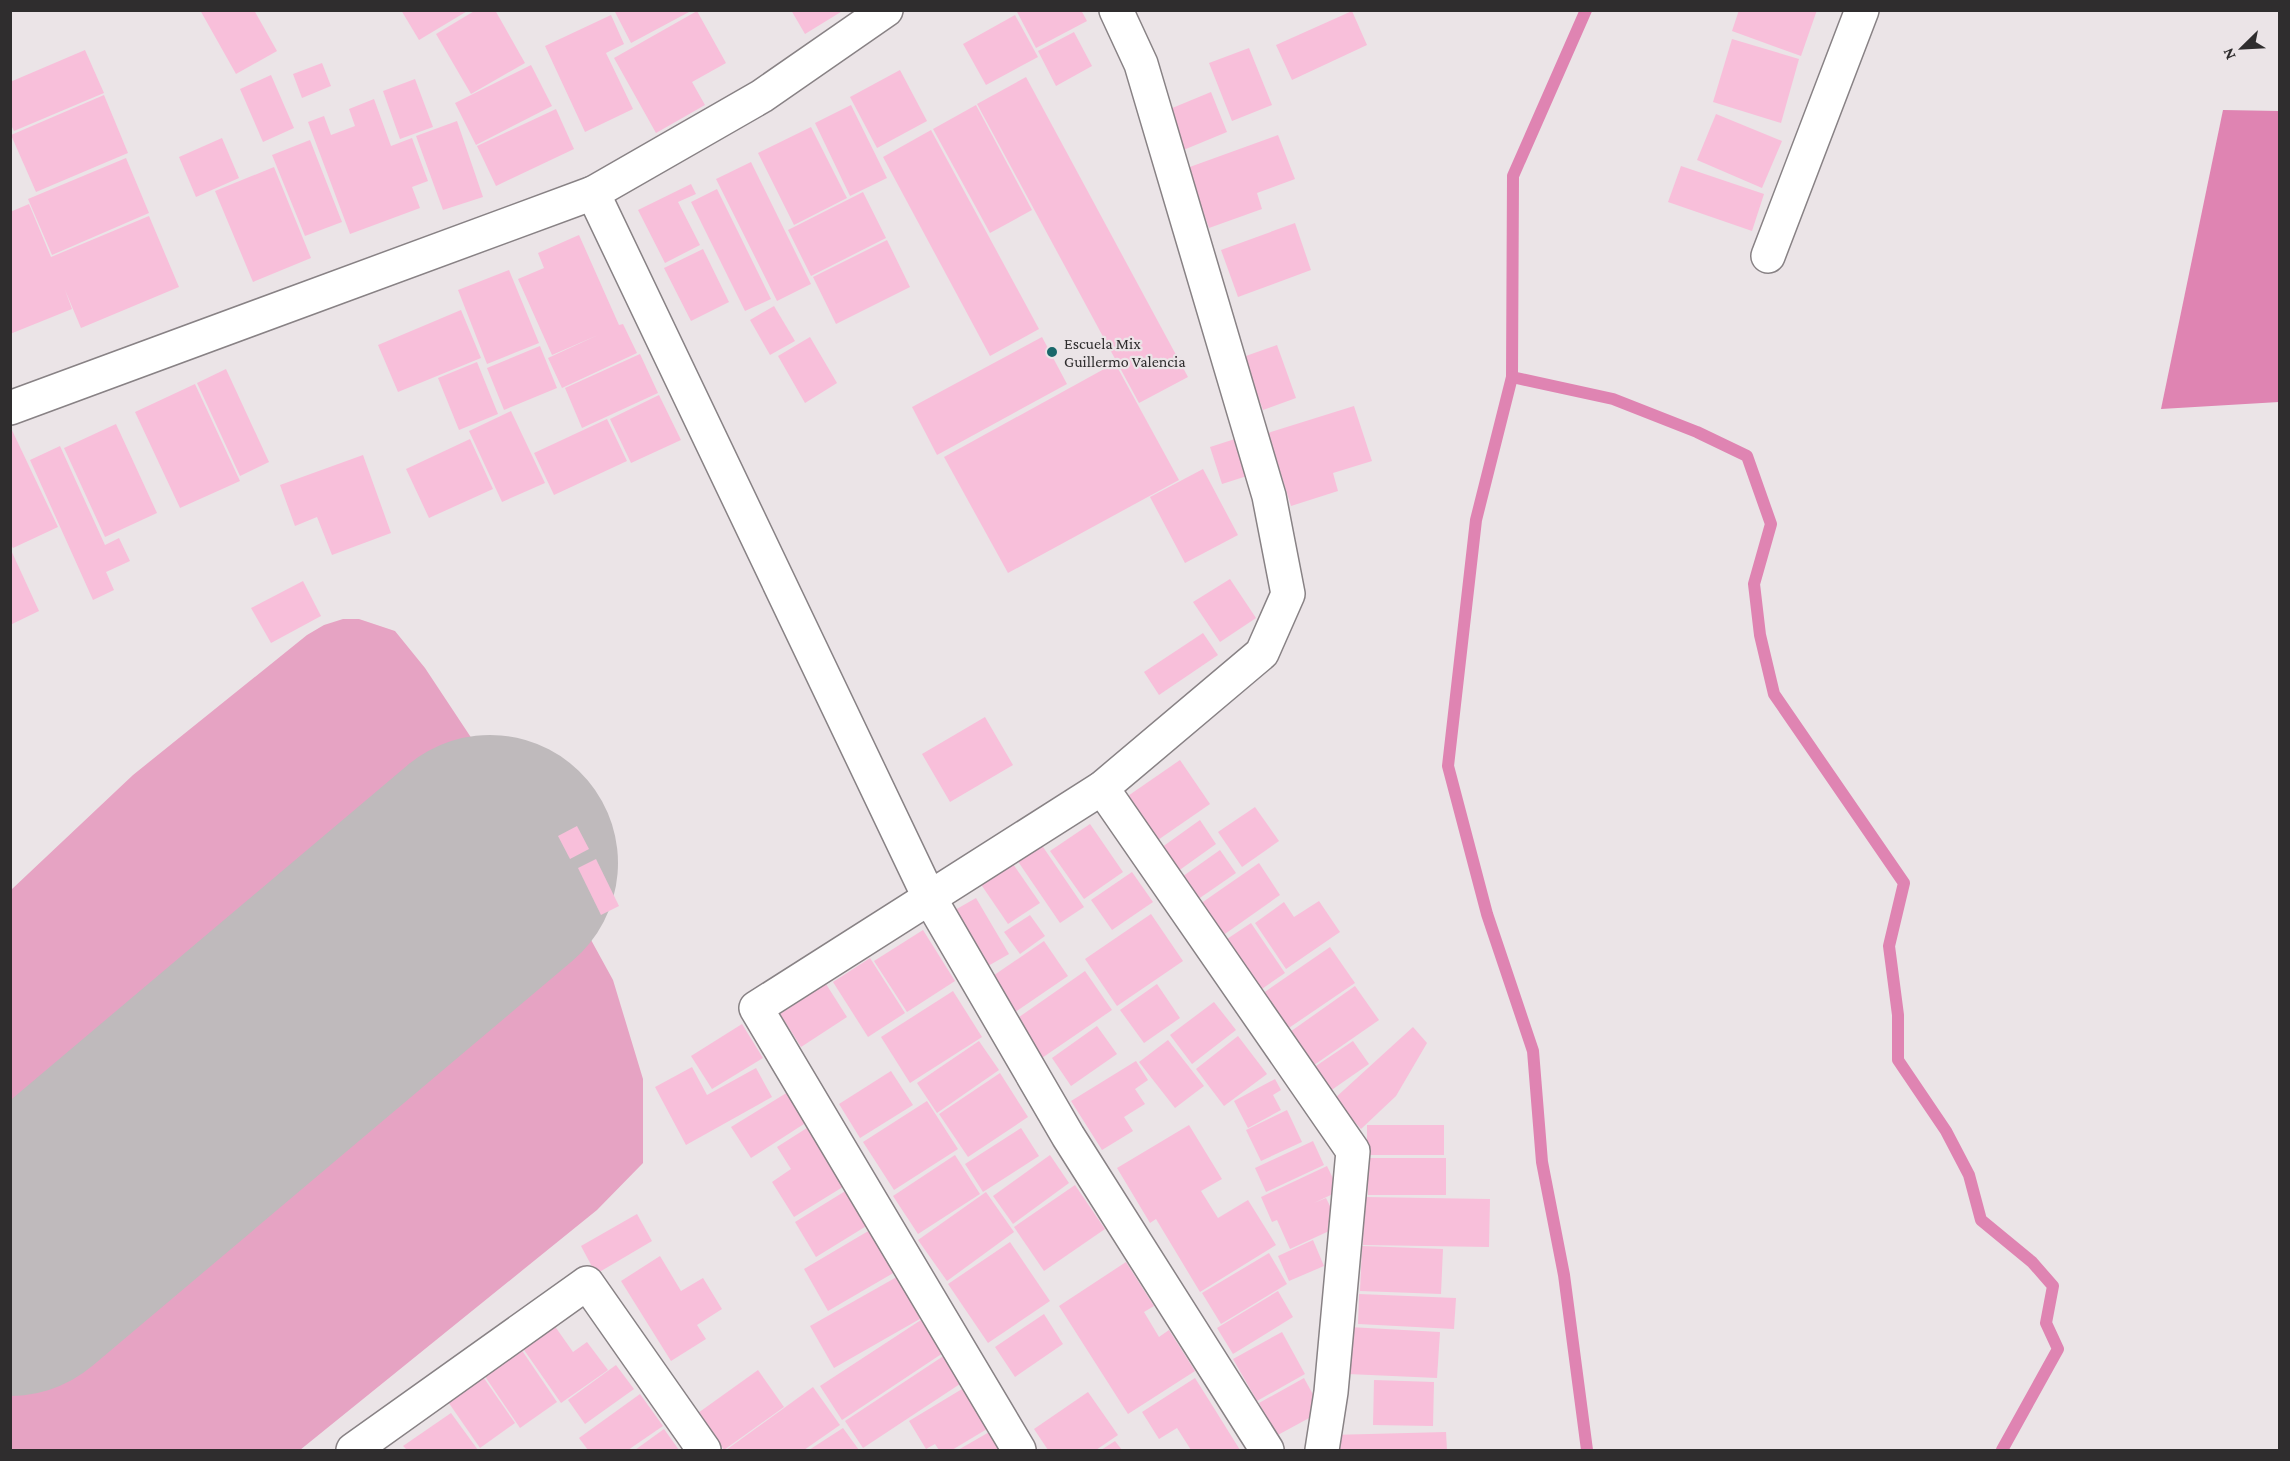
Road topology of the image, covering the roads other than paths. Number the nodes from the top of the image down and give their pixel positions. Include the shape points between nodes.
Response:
1 (886, 10) edge
2 (1116, 10) edge
3 (1862, 10) edge
4 (593, 193) junction
5 (1768, 256) dead end
6 (10, 408) edge
7 (1102, 788) junction
8 (929, 897) junction
9 (353, 1450) edge
10 (704, 1450) edge
11 (1019, 1450) edge
12 (1266, 1450) edge
13 (1322, 1450) edge

1 - 4 street via 762,96
2 - 7 street via 1140,64 1269,496 1288,594 1262,653
3 - 5 street
4 - 6 street
4 - 8 street
7 - 8 street
7 - 13 street via 1353,1151 1332,1392
8 - 11 street via 756,1008
8 - 12 street via 1068,1136
9 - 10 street via 587,1283

